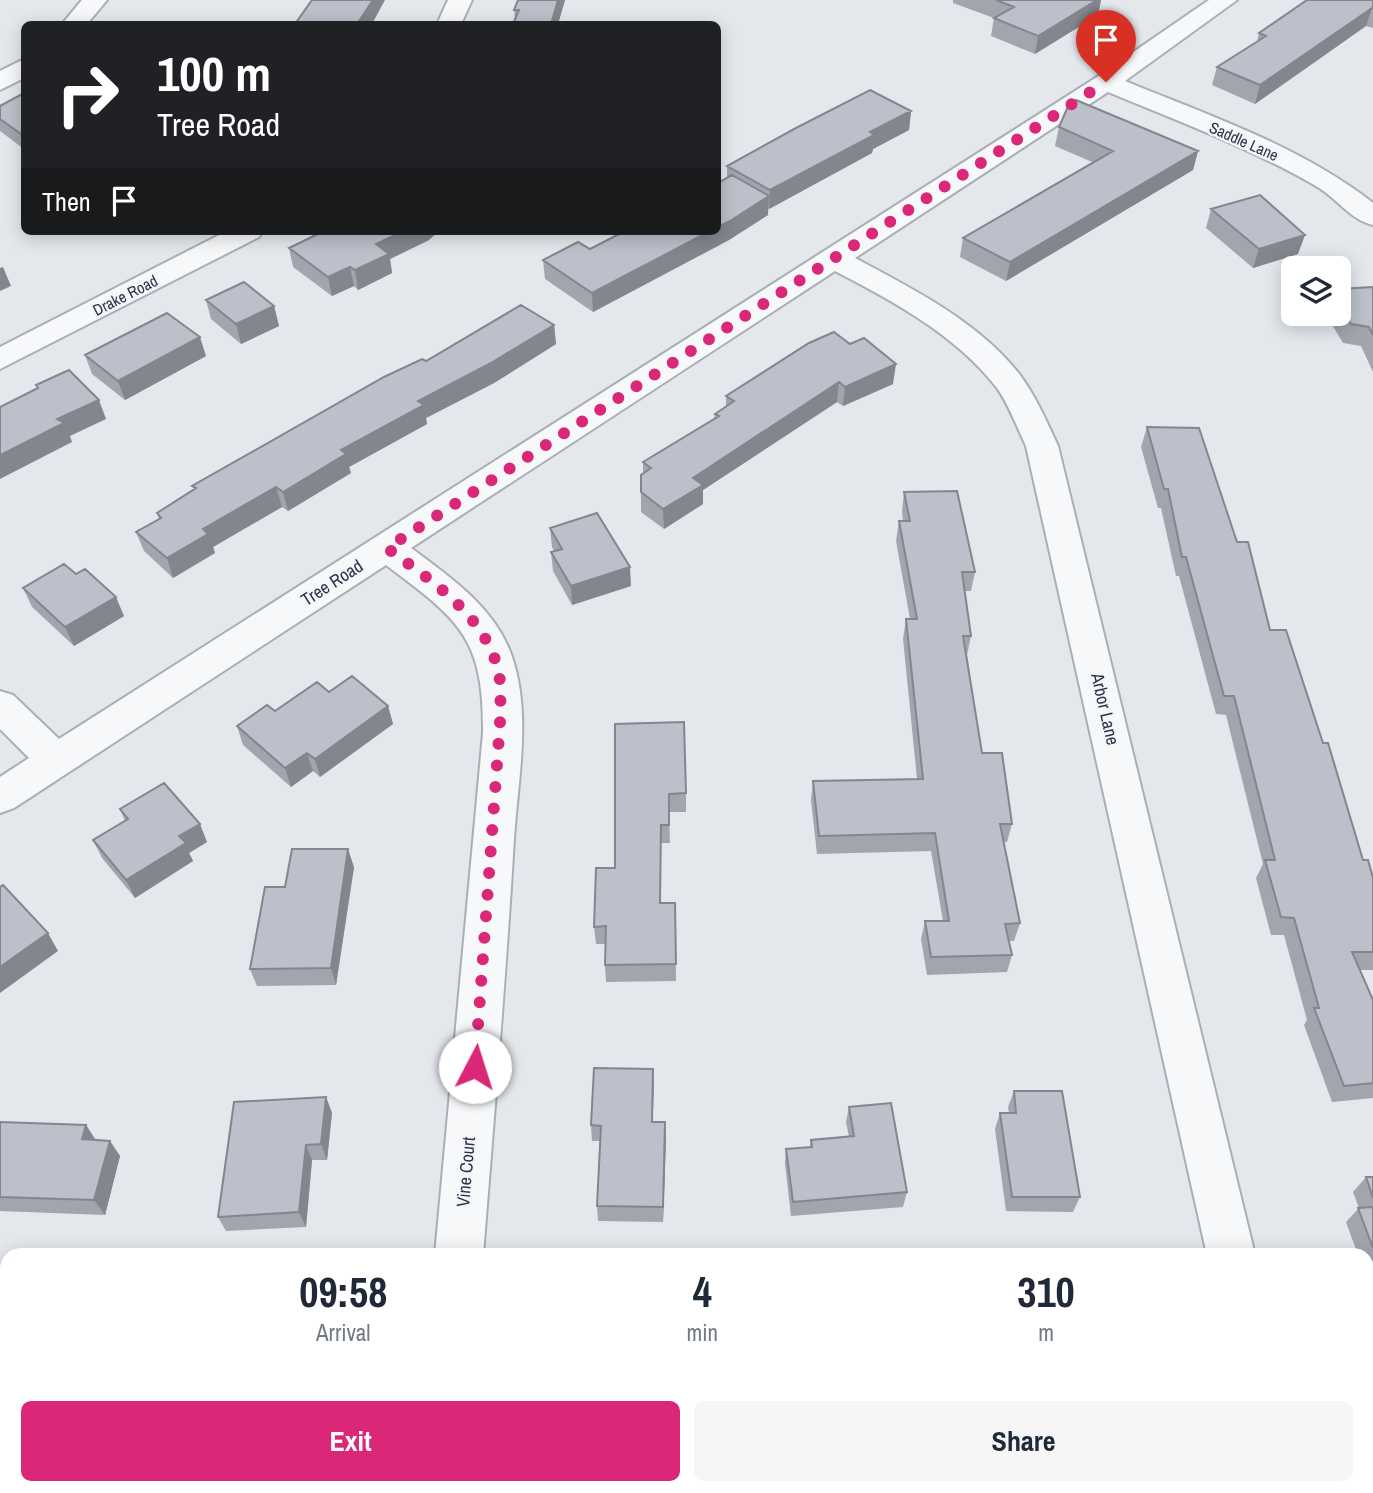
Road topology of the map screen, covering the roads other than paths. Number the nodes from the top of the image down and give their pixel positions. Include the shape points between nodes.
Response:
1 (95, 0) edge
2 (460, 0) edge
3 (1205, 4) edge
4 (77, 21) edge
5 (450, 21) edge
6 (21, 69) edge
7 (0, 82) edge
8 (1106, 82) junction
9 (1373, 217) edge
10 (241, 235) edge
11 (833, 258) junction
12 (0, 359) edge
13 (387, 548) junction
14 (0, 705) edge
15 (55, 761) junction
16 (0, 797) edge
17 (459, 1248) edge
18 (1229, 1248) edge

1 - 4 street
2 - 5 street
3 - 8 street, Tree Road
6 - 7 street
8 - 9 street, Saddle Lane via 1254,144 1328,181
8 - 11 street, Tree Road
10 - 12 street, Drake Road
11 - 13 street, Tree Road
11 - 18 street, Arbor Lane via 957,332 1007,380 1042,446
13 - 15 street, Tree Road
13 - 17 street, Vine Court via 468,614 485,637 498,671 500,723 489,905
14 - 15 street
15 - 16 street, Tree Road

